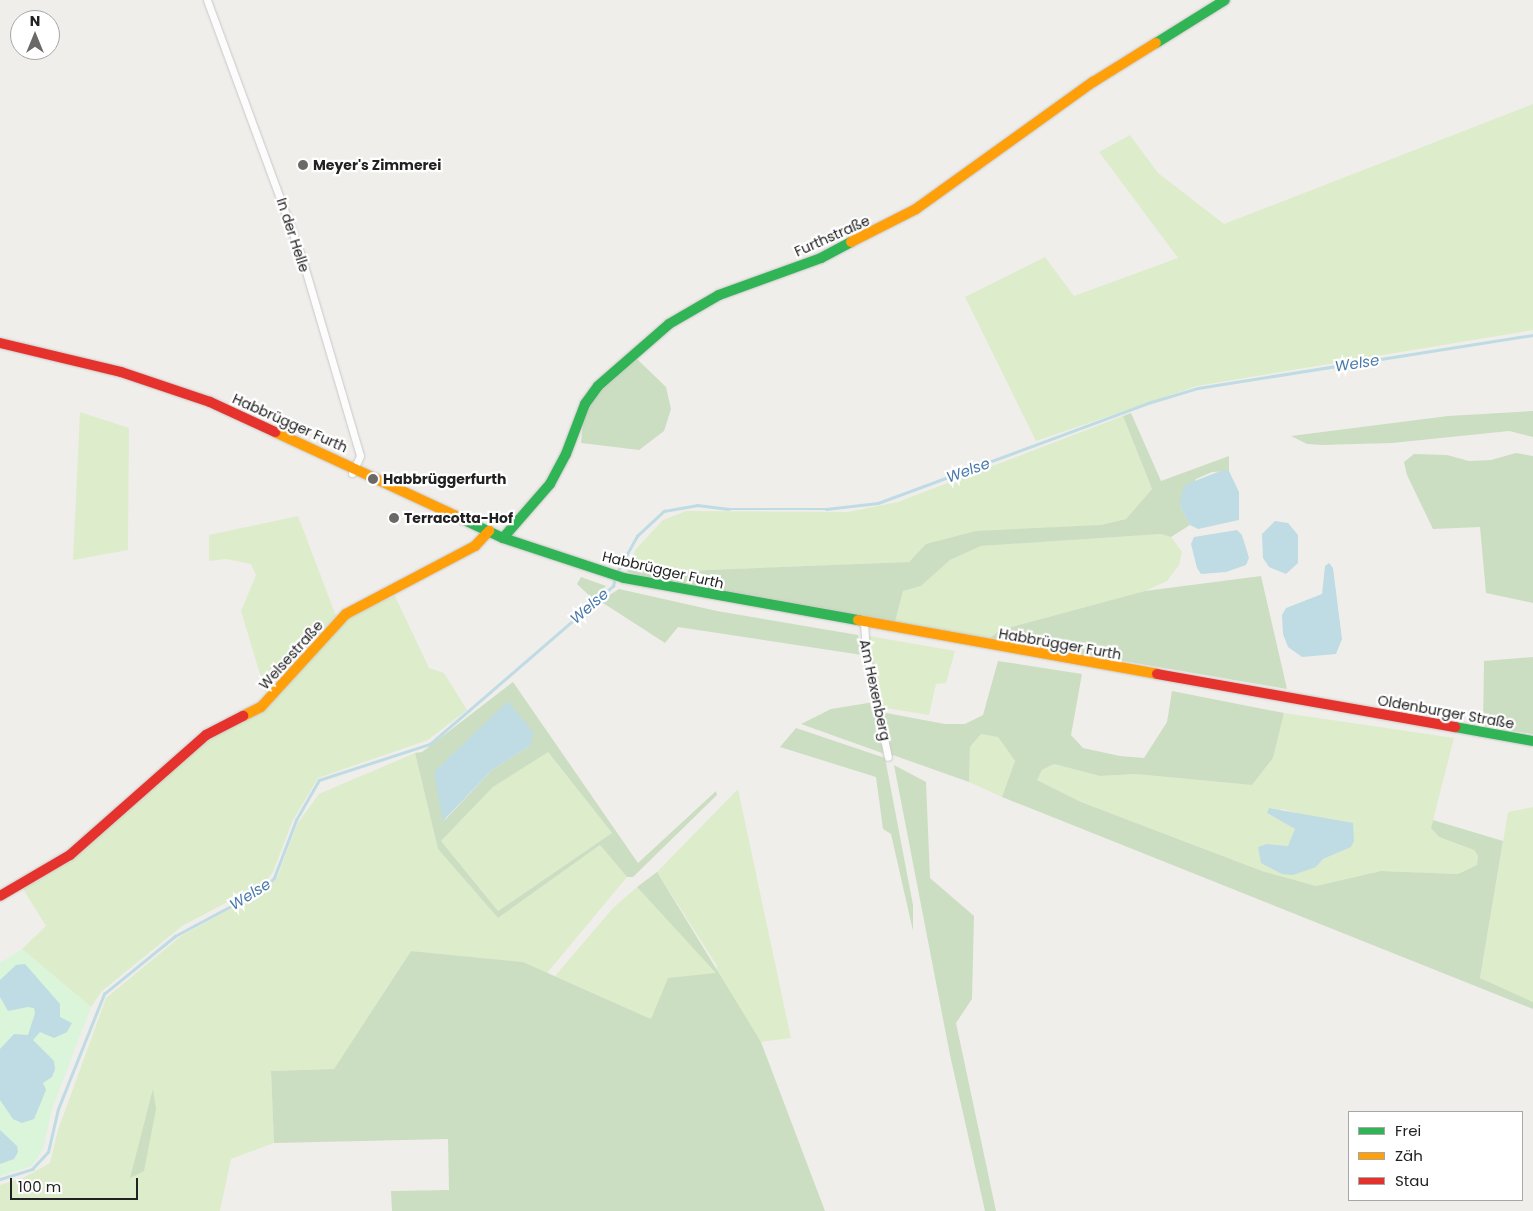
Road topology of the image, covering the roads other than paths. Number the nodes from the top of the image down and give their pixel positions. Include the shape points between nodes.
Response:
1 (207, 0) edge
2 (1225, 0) edge
3 (0, 343) edge
4 (354, 470) junction
5 (488, 531) junction
6 (503, 538) junction
7 (864, 623) junction
8 (1354, 709) joint
9 (1533, 741) edge
10 (888, 757) dead end
11 (0, 896) edge

1 - 4 street, In der Helle via 301,255 360,456
2 - 6 street, Furthstraße via 1094,82 916,209 821,258 719,295 669,324 598,386 586,404 550,484
3 - 4 street, Habbrügger Furth via 121,372 210,402
4 - 5 street, Habbrügger Furth
5 - 6 street, Habbrügger Furth
5 - 11 street, Welsestraße via 475,546 346,614 261,707 206,735 70,855
6 - 7 street, Habbrügger Furth via 624,578
7 - 8 street, Habbrügger Furth
7 - 10 street, Am Hexenberg via 866,653
8 - 9 street, Oldenburger Straße

